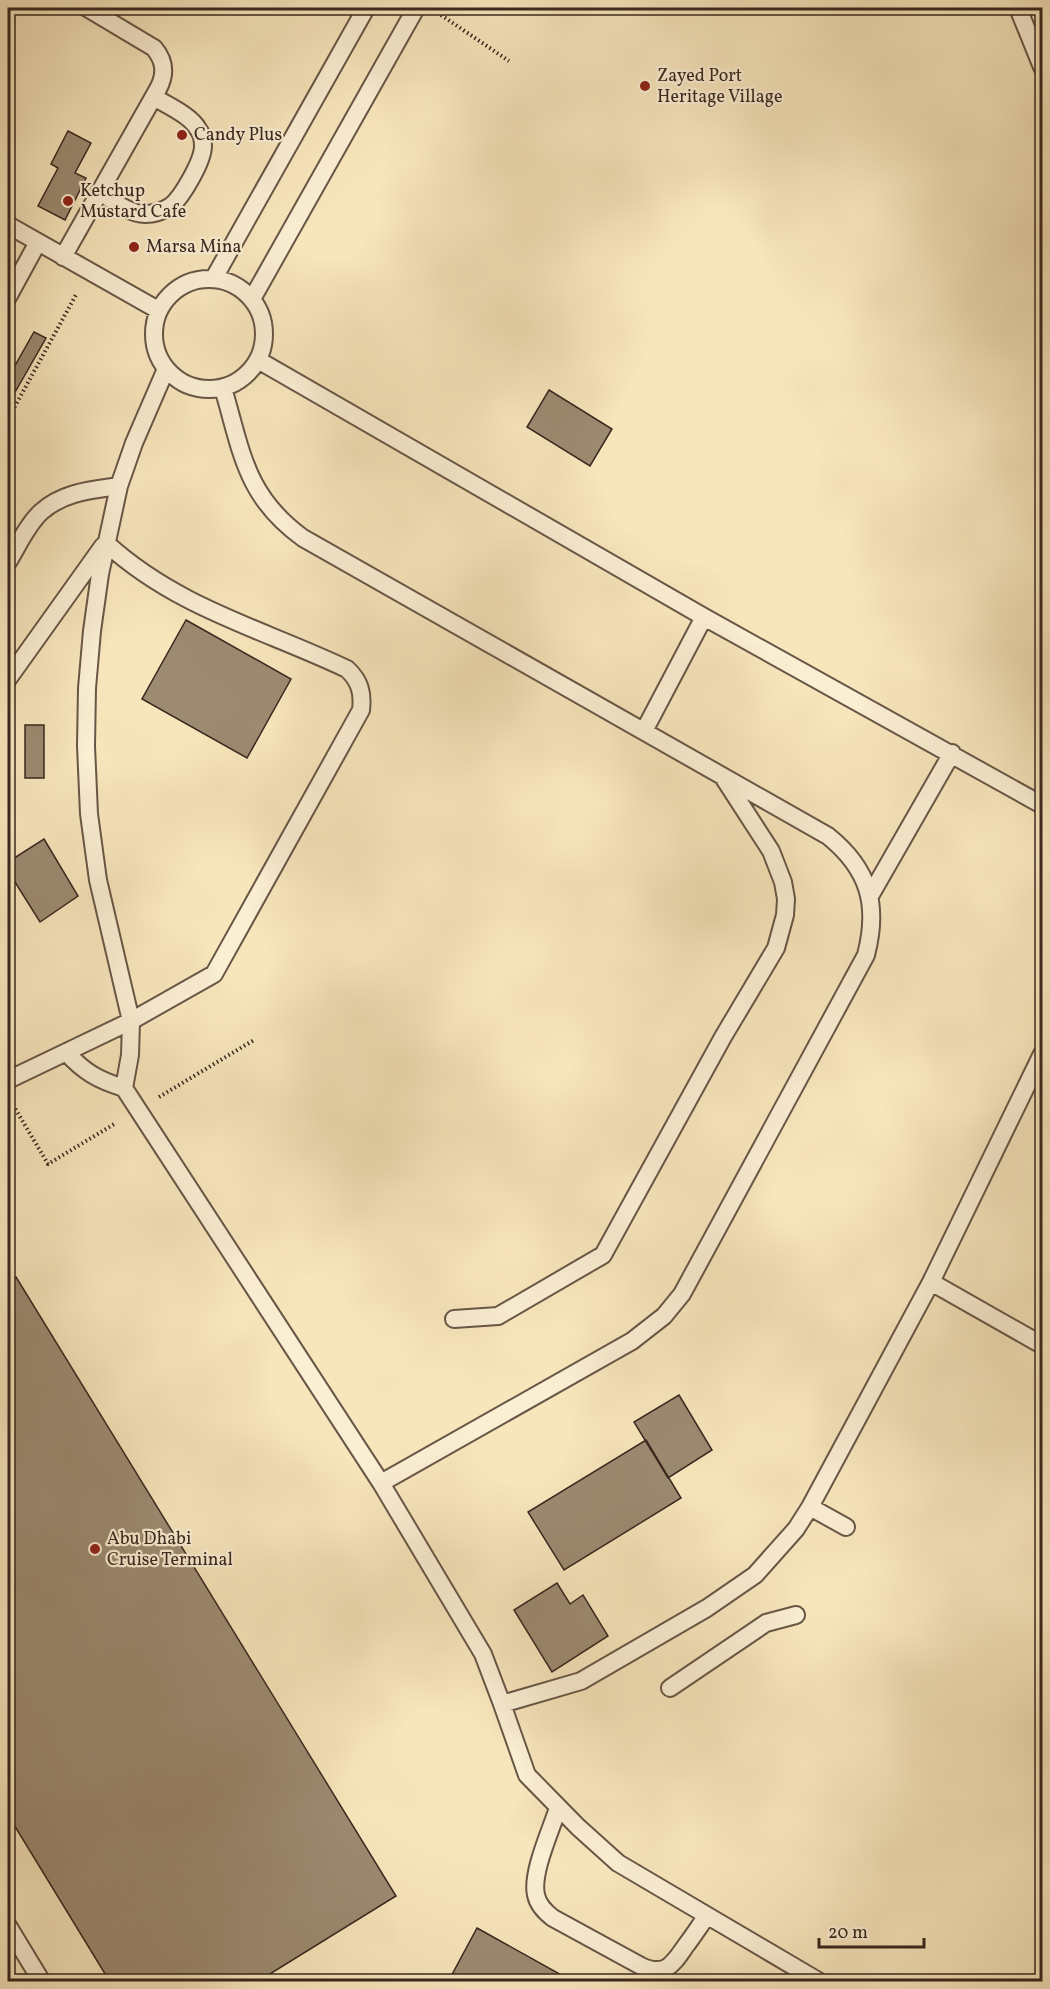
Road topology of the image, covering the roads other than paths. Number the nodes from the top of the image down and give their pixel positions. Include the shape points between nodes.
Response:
1 (87, 8) edge
2 (366, 8) edge
3 (416, 8) edge
4 (1018, 8) edge
5 (1042, 67) edge
6 (154, 97) junction
7 (100, 192) junction
8 (8, 225) edge
9 (38, 242) junction
10 (63, 257) junction
11 (214, 278) junction
12 (8, 297) edge
13 (252, 299) junction
14 (158, 310) junction
15 (258, 360) junction
16 (166, 369) junction
17 (223, 388) junction
18 (119, 486) junction
19 (106, 543) junction
20 (8, 562) edge
21 (704, 617) junction
22 (8, 679) edge
23 (644, 731) junction
24 (952, 753) junction
25 (721, 774) junction
26 (1042, 805) edge
27 (870, 896) junction
28 (131, 1021) junction
29 (66, 1052) junction
30 (1042, 1054) edge
31 (8, 1080) edge
32 (124, 1088) junction
33 (931, 1282) junction
34 (454, 1319) dead end
35 (1042, 1346) edge
36 (381, 1483) junction
37 (810, 1507) junction
38 (846, 1527) dead end
39 (796, 1615) dead end
40 (670, 1688) dead end
41 (502, 1704) junction
42 (558, 1808) junction
43 (707, 1916) junction
44 (8, 1926) edge
45 (42, 1982) edge
46 (820, 1982) edge

1 - 6 lane via 146,42 160,55 163,81
2 - 11 lane
3 - 13 lane
4 - 5 lane
6 - 7 lane
6 - 7 lane via 190,119 202,136 201,157 179,198 164,210 146,214 128,210
7 - 10 lane
8 - 9 lane
9 - 10 lane
9 - 12 lane
10 - 14 lane
11 - 13 lane via 241,289
11 - 14 lane via 181,285
13 - 15 lane via 262,318 264,339
14 - 16 lane via 154,341
15 - 17 lane via 243,377
15 - 21 lane
16 - 17 lane via 192,387
16 - 18 lane
17 - 23 lane via 245,465 268,507 284,524
18 - 19 lane
18 - 20 lane via 68,495 54,503 40,513
19 - 22 lane
19 - 28 lane via 92,631 86,746 98,880
19 - 28 lane via 149,578 193,603 347,669 355,676 363,698 358,715 214,974
21 - 23 lane
21 - 24 lane
23 - 25 lane
24 - 26 lane
24 - 27 lane
25 - 27 lane via 843,848 864,878
25 - 34 lane via 778,866 786,898 776,948 603,1256 498,1316
27 - 36 lane via 871,936 866,955 682,1294 664,1316 611,1354
28 - 29 lane
28 - 32 lane
29 - 31 lane
29 - 32 lane via 91,1076
30 - 33 lane
32 - 36 lane
33 - 35 lane
33 - 37 lane
36 - 41 lane via 483,1654
37 - 38 lane
37 - 41 lane via 796,1529 754,1575 715,1603 580,1681
39 - 40 lane via 766,1623
41 - 42 lane via 527,1775
42 - 43 lane via 618,1863
42 - 43 lane via 535,1886 543,1910 553,1918 641,1966 658,1970 674,1964
43 - 46 lane
44 - 45 lane

